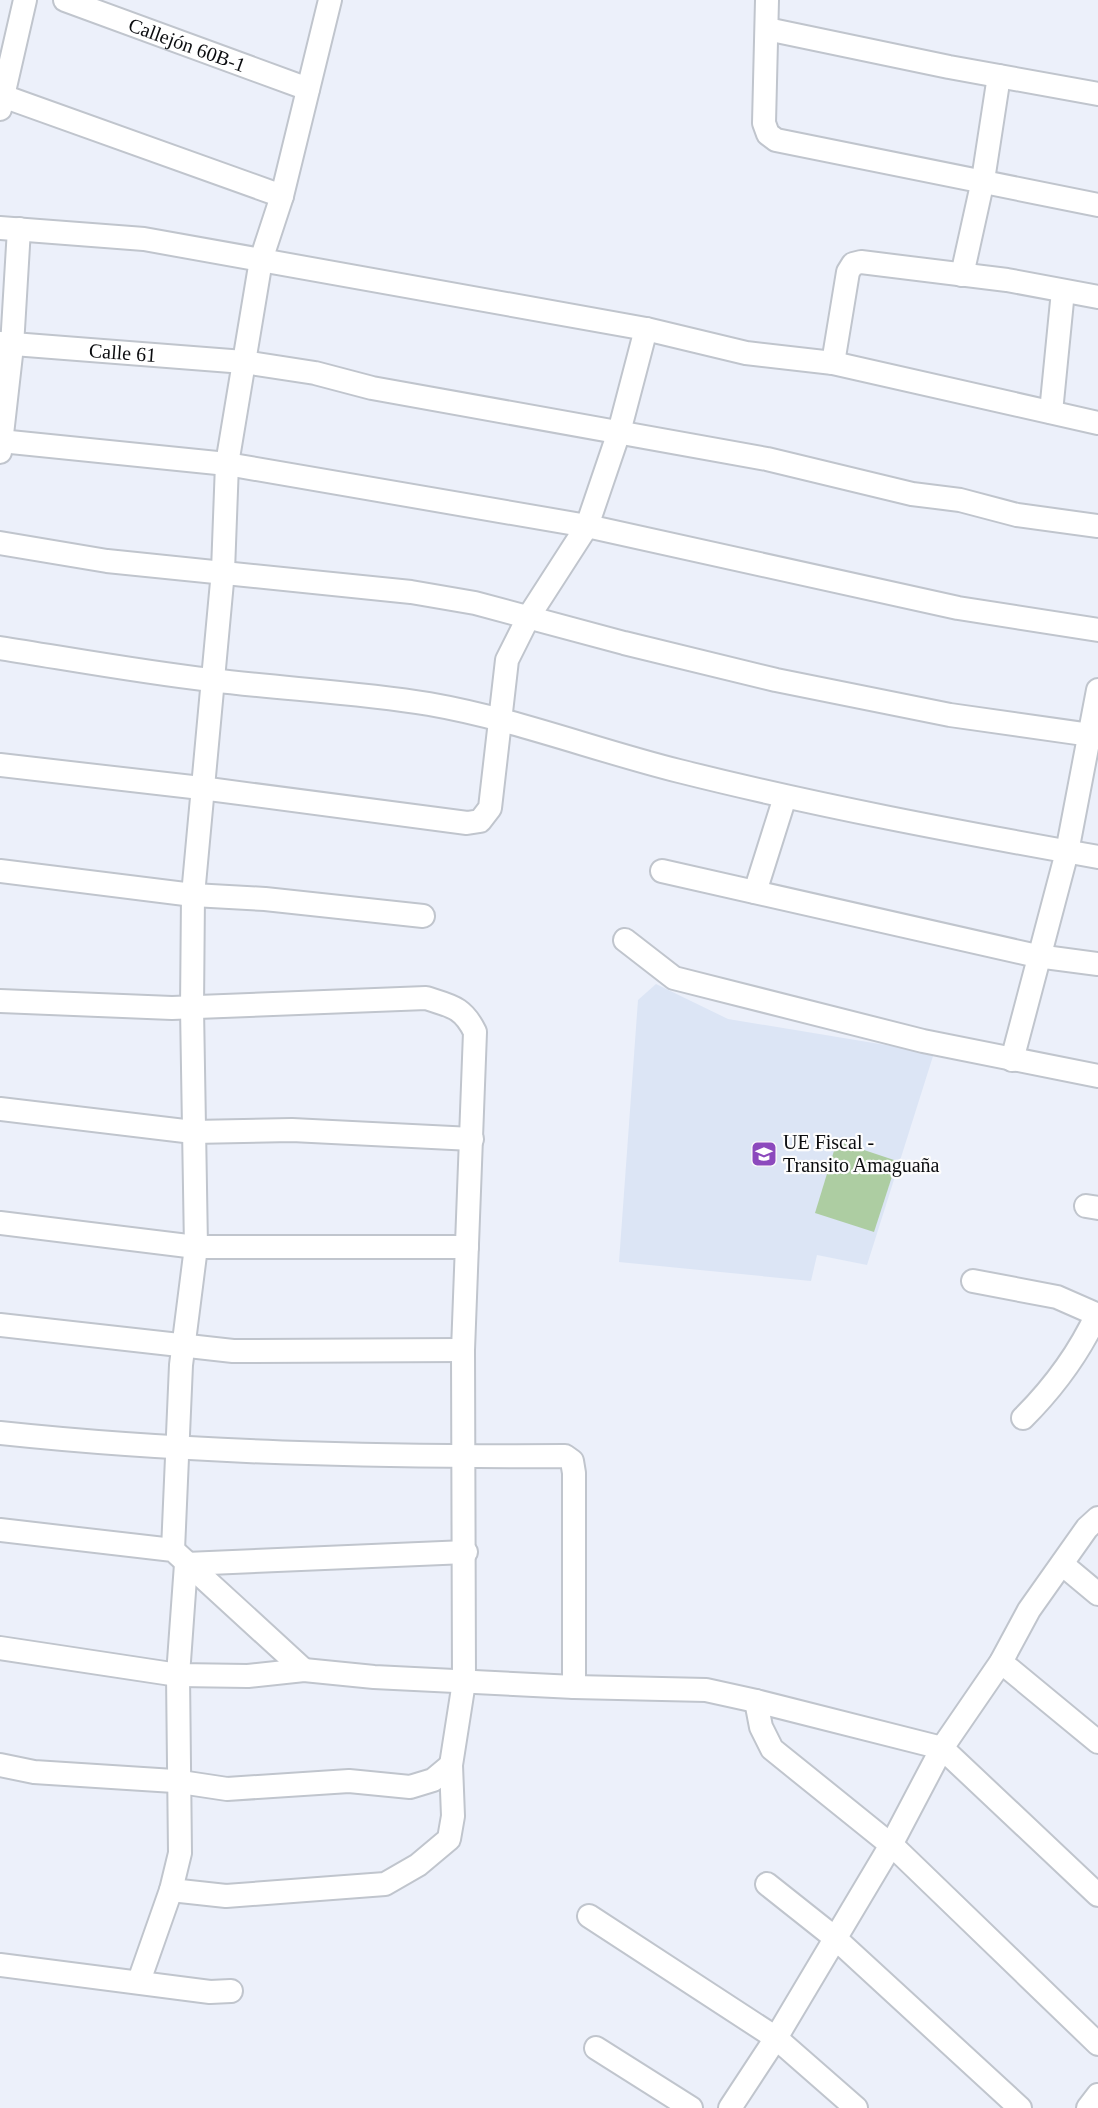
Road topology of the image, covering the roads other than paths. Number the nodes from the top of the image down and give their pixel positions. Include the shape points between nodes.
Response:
1 (26, 0) edge
2 (65, 0) edge
3 (330, 0) edge
4 (767, 0) edge
5 (768, 29) junction
6 (999, 76) junction
7 (309, 89) junction
8 (1098, 94) edge
9 (1, 100) edge
10 (983, 180) junction
11 (282, 196) junction
12 (1098, 205) edge
13 (9, 229) edge
14 (261, 260) junction
15 (962, 275) junction
16 (1063, 291) junction
17 (1098, 297) edge
18 (646, 328) junction
19 (6, 345) edge
20 (244, 362) junction
21 (833, 363) junction
22 (1051, 412) junction
23 (1098, 423) edge
24 (619, 432) junction
25 (0, 445) edge
26 (227, 464) junction
27 (587, 525) junction
28 (1098, 526) edge
29 (0, 543) edge
30 (223, 572) junction
31 (529, 616) junction
32 (1098, 630) edge
33 (0, 648) edge
34 (211, 680) junction
35 (1098, 690) edge
36 (502, 719) junction
37 (1093, 735) edge
38 (0, 765) edge
39 (201, 788) junction
40 (785, 797) junction
41 (1067, 852) junction
42 (1098, 857) edge
43 (0, 871) edge
44 (662, 871) dead end
45 (755, 892) junction
46 (193, 895) junction
47 (423, 916) dead end
48 (625, 940) dead end
49 (1037, 956) junction
50 (1098, 964) edge
51 (0, 1001) edge
52 (192, 1008) junction
53 (1012, 1060) junction
54 (1098, 1076) edge
55 (0, 1110) edge
56 (194, 1132) junction
57 (472, 1139) junction
58 (0, 1223) edge
59 (196, 1247) junction
60 (467, 1247) junction
61 (973, 1281) dead end
62 (1098, 1315) edge
63 (0, 1325) edge
64 (183, 1345) junction
65 (463, 1350) junction
66 (1023, 1418) dead end
67 (0, 1433) edge
68 (177, 1449) junction
69 (462, 1457) junction
70 (1098, 1518) edge
71 (0, 1530) edge
72 (466, 1552) junction
73 (179, 1557) junction
74 (1062, 1564) junction
75 (1098, 1594) edge
76 (0, 1648) edge
77 (1001, 1662) junction
78 (304, 1670) junction
79 (178, 1675) junction
80 (464, 1682) junction
81 (574, 1687) junction
82 (756, 1701) junction
83 (1098, 1742) edge
84 (942, 1748) junction
85 (450, 1765) junction
86 (0, 1766) edge
87 (181, 1782) junction
88 (891, 1845) junction
89 (767, 1884) dead end
90 (171, 1890) junction
91 (1098, 1895) edge
92 (589, 1916) dead end
93 (835, 1938) junction
94 (0, 1965) edge
95 (139, 1981) junction
96 (231, 1992) dead end
97 (776, 2038) junction
98 (1098, 2043) edge
99 (596, 2048) dead end
100 (1098, 2095) edge
101 (691, 2108) edge
102 (730, 2108) edge
103 (856, 2108) edge
104 (1020, 2108) edge
105 (1088, 2108) edge

1 - 9 street
2 - 7 street, Callejón 60B-1
3 - 7 street
4 - 5 street
5 - 6 street
5 - 10 street via 764,123 768,134 776,140
6 - 8 street
6 - 10 street
7 - 11 street
9 - 11 street
10 - 12 street
10 - 15 street
11 - 14 street
13 - 14 street via 144,238
13 - 19 street
14 - 18 street
14 - 20 street
15 - 16 street
15 - 21 street via 853,264 848,272
16 - 17 street
16 - 22 street
18 - 21 street via 746,353
18 - 24 street
19 - 20 street, Calle 61
19 - 25 street
20 - 24 street, Calle 61
20 - 26 street
21 - 22 street
22 - 23 street
24 - 27 street
24 - 28 street, Calle 61 via 767,459 1017,515
25 - 26 street
26 - 27 street
26 - 30 street
27 - 31 street
27 - 32 street via 958,608
29 - 30 street via 107,561
30 - 31 street via 411,592
30 - 34 street
31 - 36 street via 507,660
31 - 37 street via 776,680 950,715
33 - 34 street
34 - 36 street via 429,704
34 - 39 street
35 - 37 street
36 - 39 street via 490,808 480,821 467,823
36 - 40 street via 676,771
37 - 41 street
38 - 39 street
39 - 46 street
40 - 41 street
40 - 45 street
41 - 42 street
41 - 49 street
43 - 46 street
44 - 45 street
45 - 49 street
46 - 47 street
46 - 52 street
48 - 53 street via 674,978
49 - 50 street
49 - 53 street
51 - 52 street
52 - 56 street
52 - 57 street via 426,998 457,1008 468,1017 475,1032
53 - 54 street
55 - 56 street
56 - 57 street via 292,1130
56 - 59 street
57 - 60 street
58 - 59 street
59 - 60 street
59 - 64 street
60 - 65 street
61 - 62 street via 1057,1297
62 - 66 street via 1085,1340
63 - 64 street
64 - 65 street via 233,1351
64 - 68 street
65 - 69 street
67 - 68 street
68 - 69 street
68 - 73 street
69 - 72 street
69 - 81 street via 565,1456 572,1461
70 - 74 street
71 - 73 street
72 - 73 street
72 - 80 street
73 - 78 street
73 - 79 street
74 - 75 street
74 - 77 street via 1029,1610
76 - 79 street
77 - 83 street
77 - 84 street
78 - 79 street via 248,1676
78 - 80 street
79 - 87 street
80 - 81 street
80 - 85 street
81 - 82 street via 706,1690
82 - 84 street
82 - 88 street via 761,1727 772,1749
84 - 88 street
84 - 91 street
85 - 87 street via 433,1779 410,1787 349,1781 227,1789
85 - 90 street via 453,1816 449,1839 418,1865 385,1884 226,1896
86 - 87 street
87 - 90 street via 180,1853
88 - 93 street
88 - 98 street
89 - 93 street
90 - 95 street
92 - 97 street
93 - 97 street
93 - 104 street
94 - 95 street
95 - 96 street
97 - 102 street
97 - 103 street
99 - 101 street
100 - 105 street

